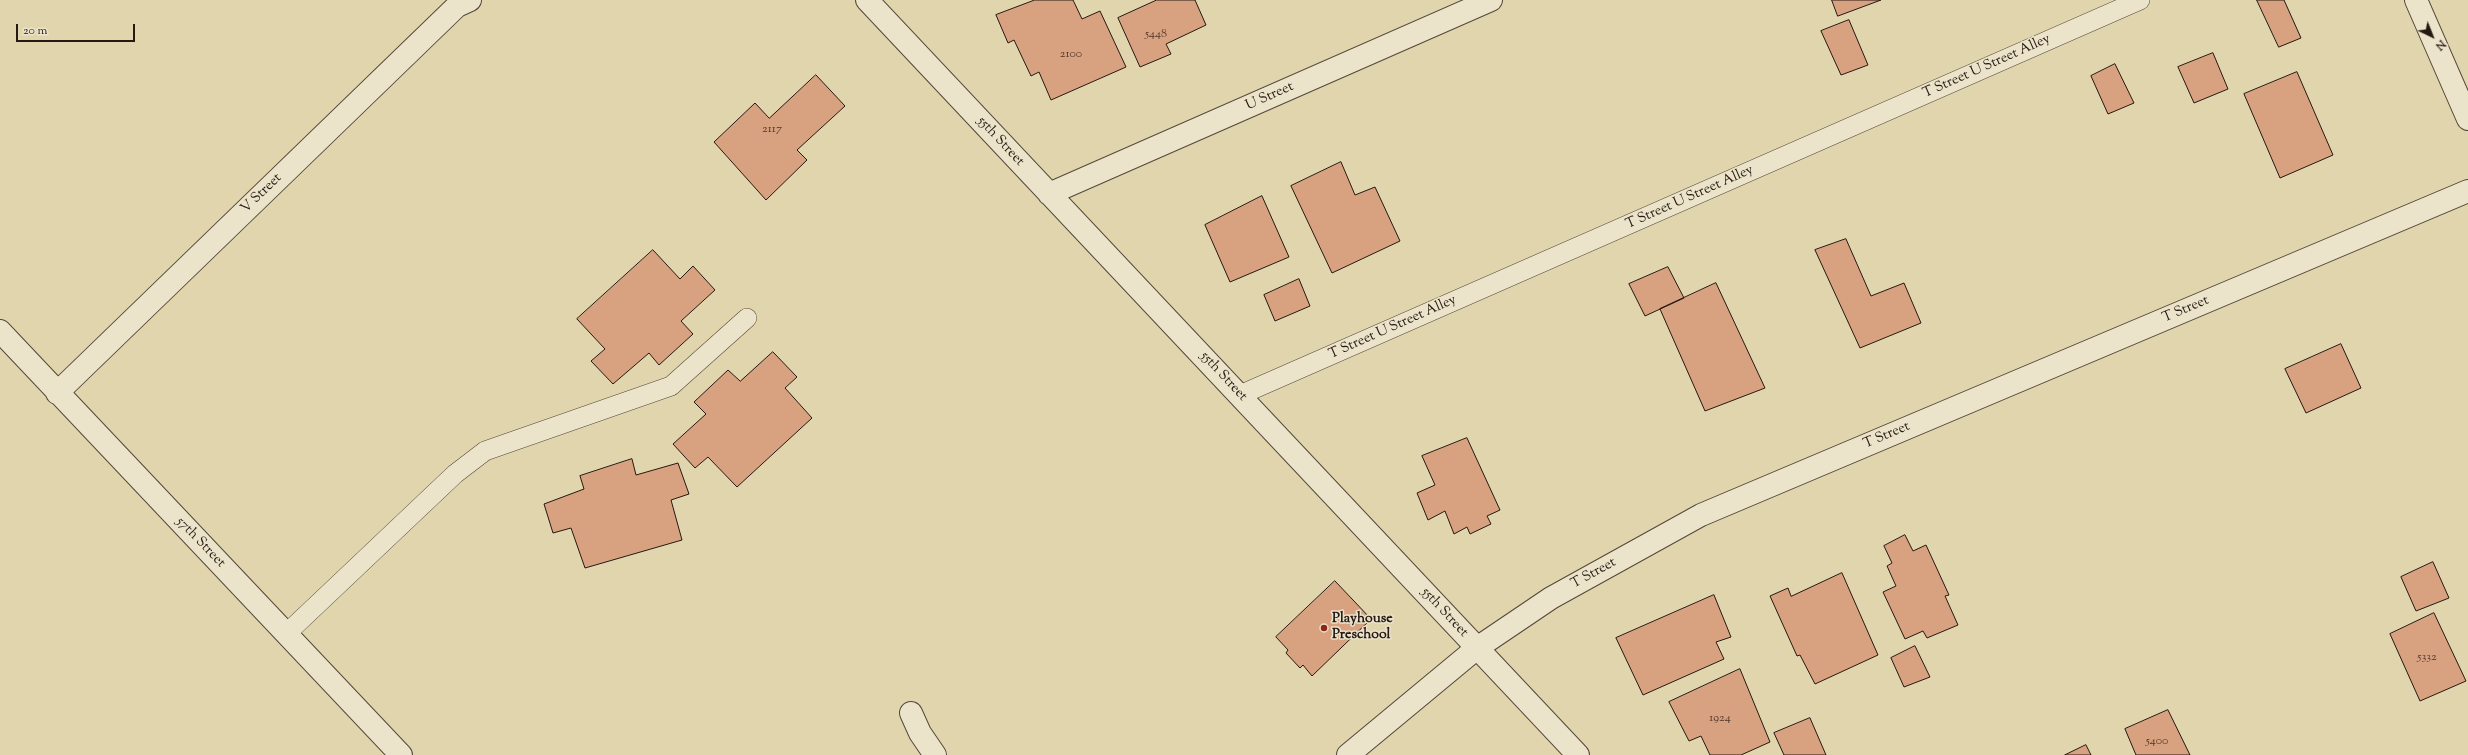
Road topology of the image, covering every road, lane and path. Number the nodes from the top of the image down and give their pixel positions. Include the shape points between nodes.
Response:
1 (470, 0) edge
2 (867, 0) edge
3 (1490, 0) edge
4 (2140, 0) edge
5 (2416, 0) edge
6 (2468, 119) edge
7 (2468, 191) edge
8 (1049, 194) junction
9 (746, 318) dead end
10 (0, 331) edge
11 (57, 393) junction
12 (1240, 395) junction
13 (286, 634) junction
14 (1476, 648) junction
15 (911, 713) dead end
16 (401, 755) edge
17 (935, 755) edge
18 (1348, 755) edge
19 (1578, 755) edge

1 - 11 street, V Street via 457,6
2 - 8 street, 55th Street
3 - 8 street, U Street
4 - 12 lane, T Street U Street Alley
5 - 6 street
7 - 14 street, T Street via 1701,515 1551,598
8 - 12 street, 55th Street
9 - 13 lane via 671,386 485,451 455,474
10 - 11 street, 57th Street
11 - 13 street, 57th Street
12 - 14 street, 55th Street
13 - 16 street, 57th Street
14 - 18 street, T Street
14 - 19 street, 55th Street
15 - 17 street via 920,733

